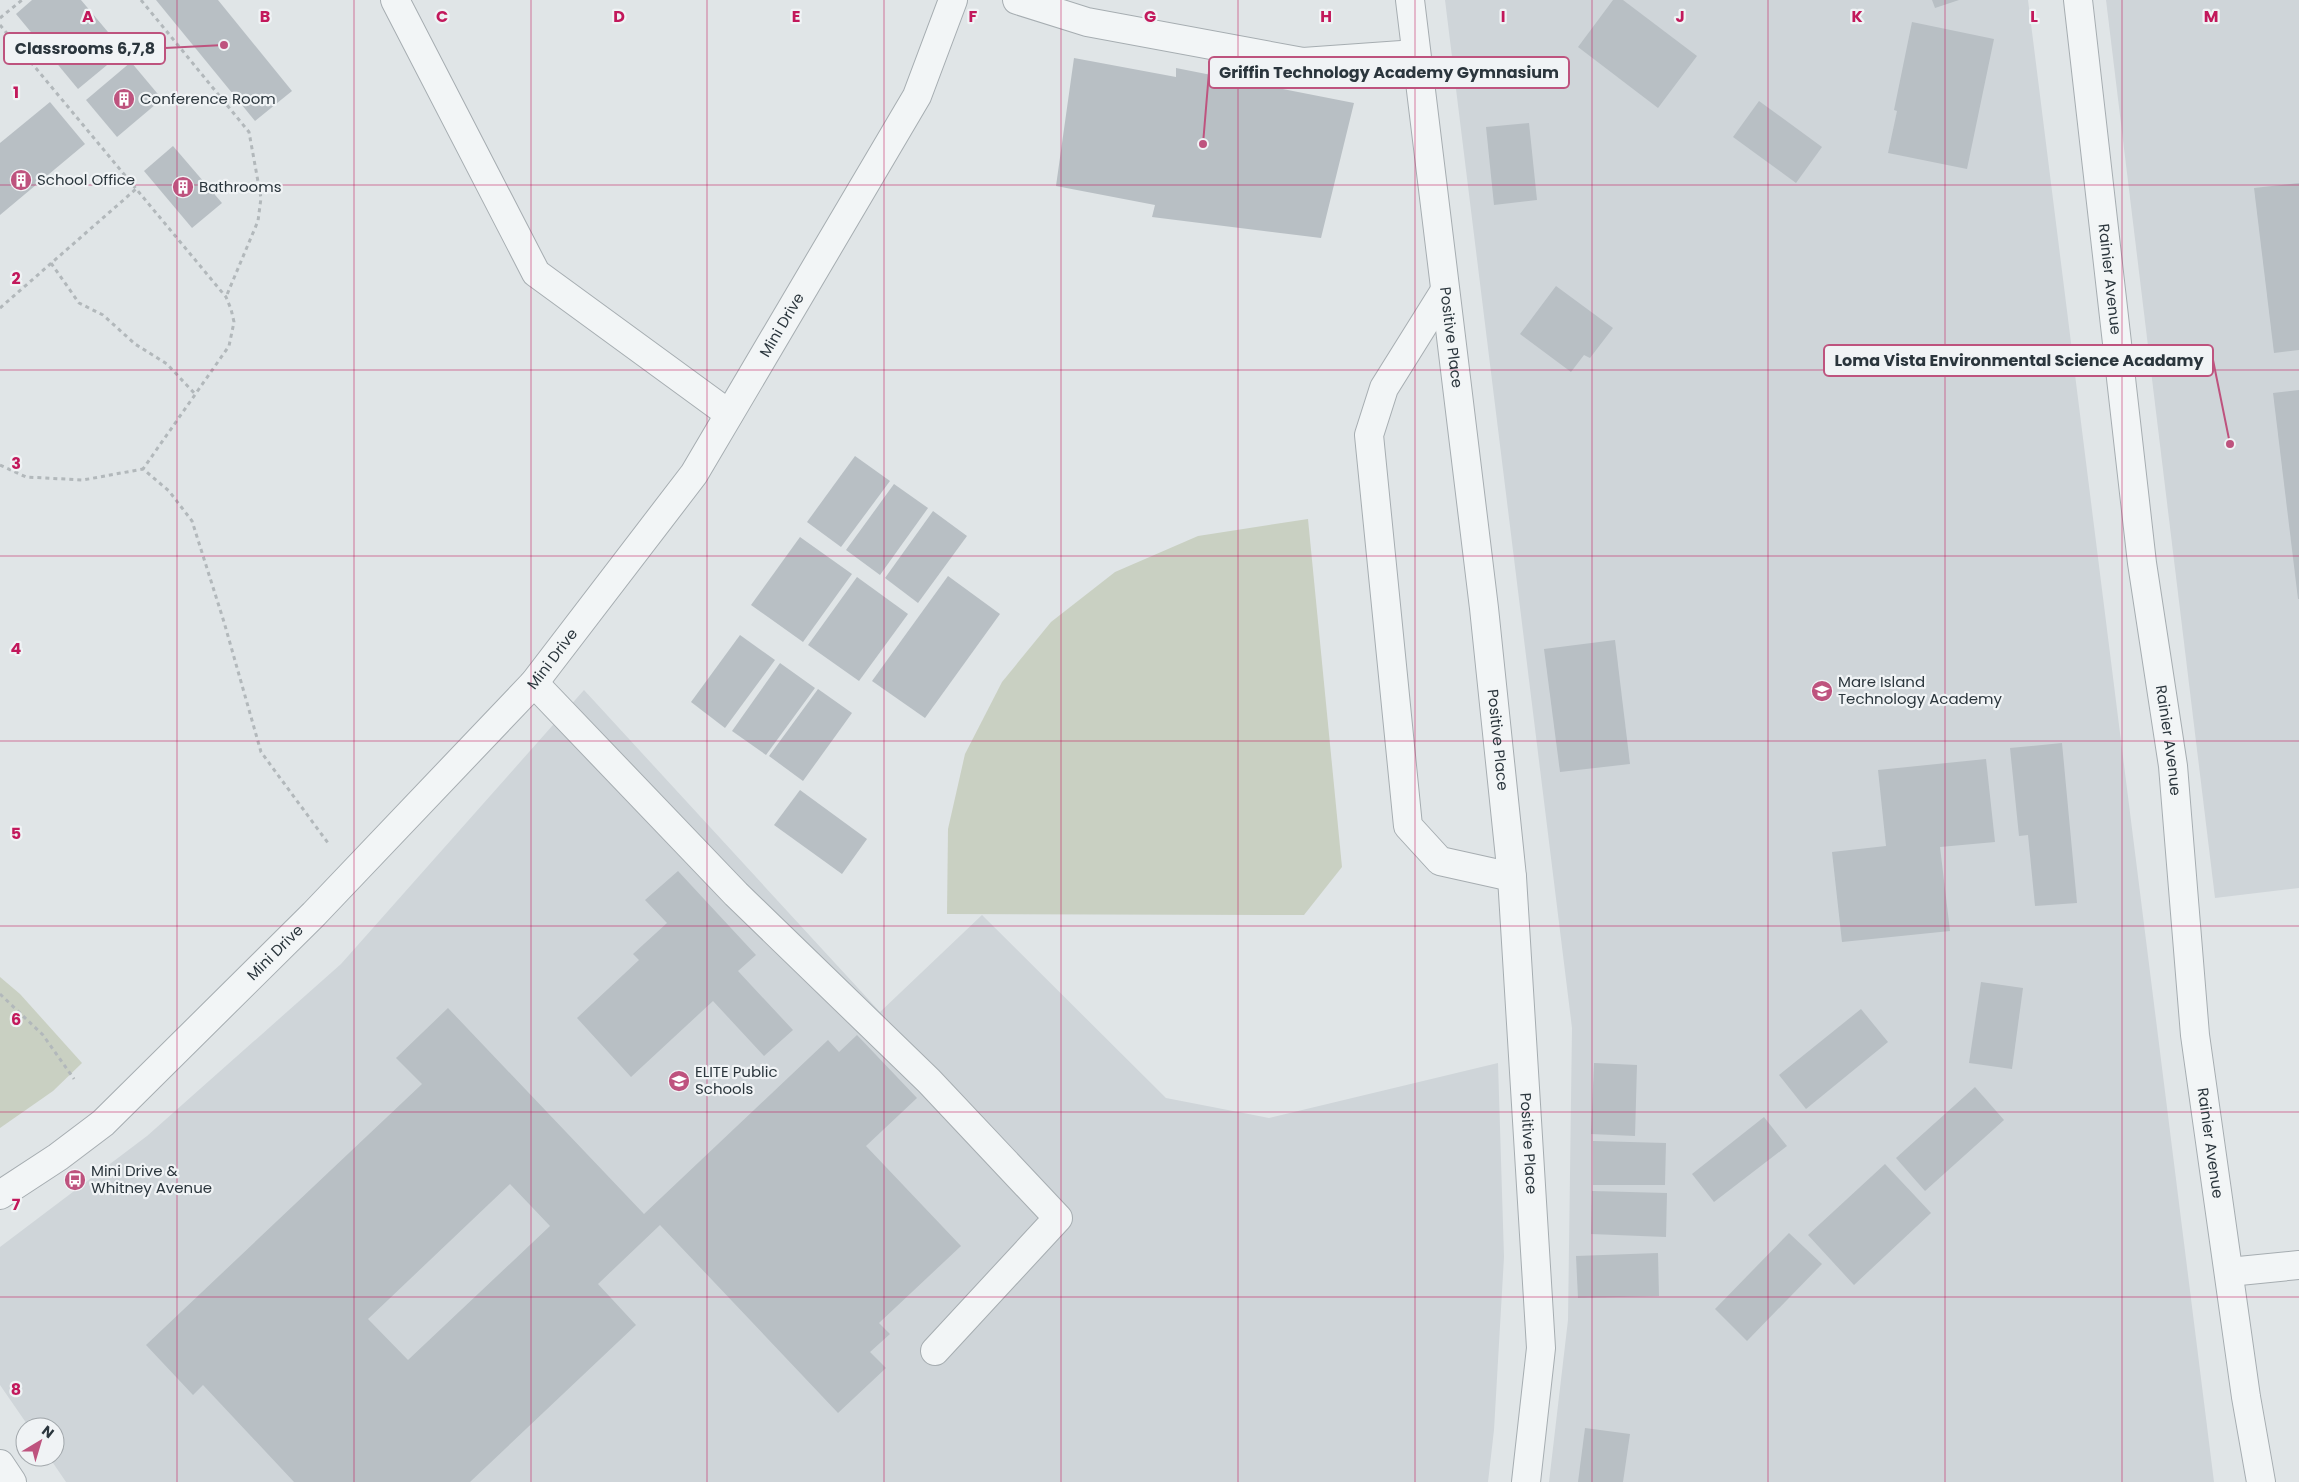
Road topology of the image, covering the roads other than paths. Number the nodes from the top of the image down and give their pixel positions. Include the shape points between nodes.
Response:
1 (395, 0) edge
2 (953, 0) edge
3 (1017, 0) edge
4 (1410, 0) edge
5 (2078, 0) edge
6 (1416, 54) junction
7 (1444, 292) junction
8 (729, 414) junction
9 (534, 683) junction
10 (1512, 877) junction
11 (0, 1195) edge
12 (2299, 1265) edge
13 (2228, 1272) junction
14 (935, 1351) dead end
15 (0, 1464) edge
16 (12, 1482) edge
17 (1526, 1482) edge
18 (2261, 1482) edge

1 - 8 street via 536,272
2 - 8 street, Mini Drive via 917,96
3 - 6 street via 1087,22 1303,62
4 - 6 street, Positive Place
5 - 13 street, Rainier Avenue via 2142,563 2173,766 2195,1035
6 - 7 street, Positive Place
7 - 10 street, Positive Place via 1484,608
7 - 10 street via 1384,388 1369,435 1408,826 1440,861
8 - 9 street, Mini Drive via 694,474
9 - 11 street, Mini Drive via 314,914 103,1123
9 - 14 street via 736,894 929,1081 1058,1218
10 - 17 street, Positive Place via 1541,1348
12 - 13 street
13 - 18 street, Rainier Avenue
15 - 16 street

